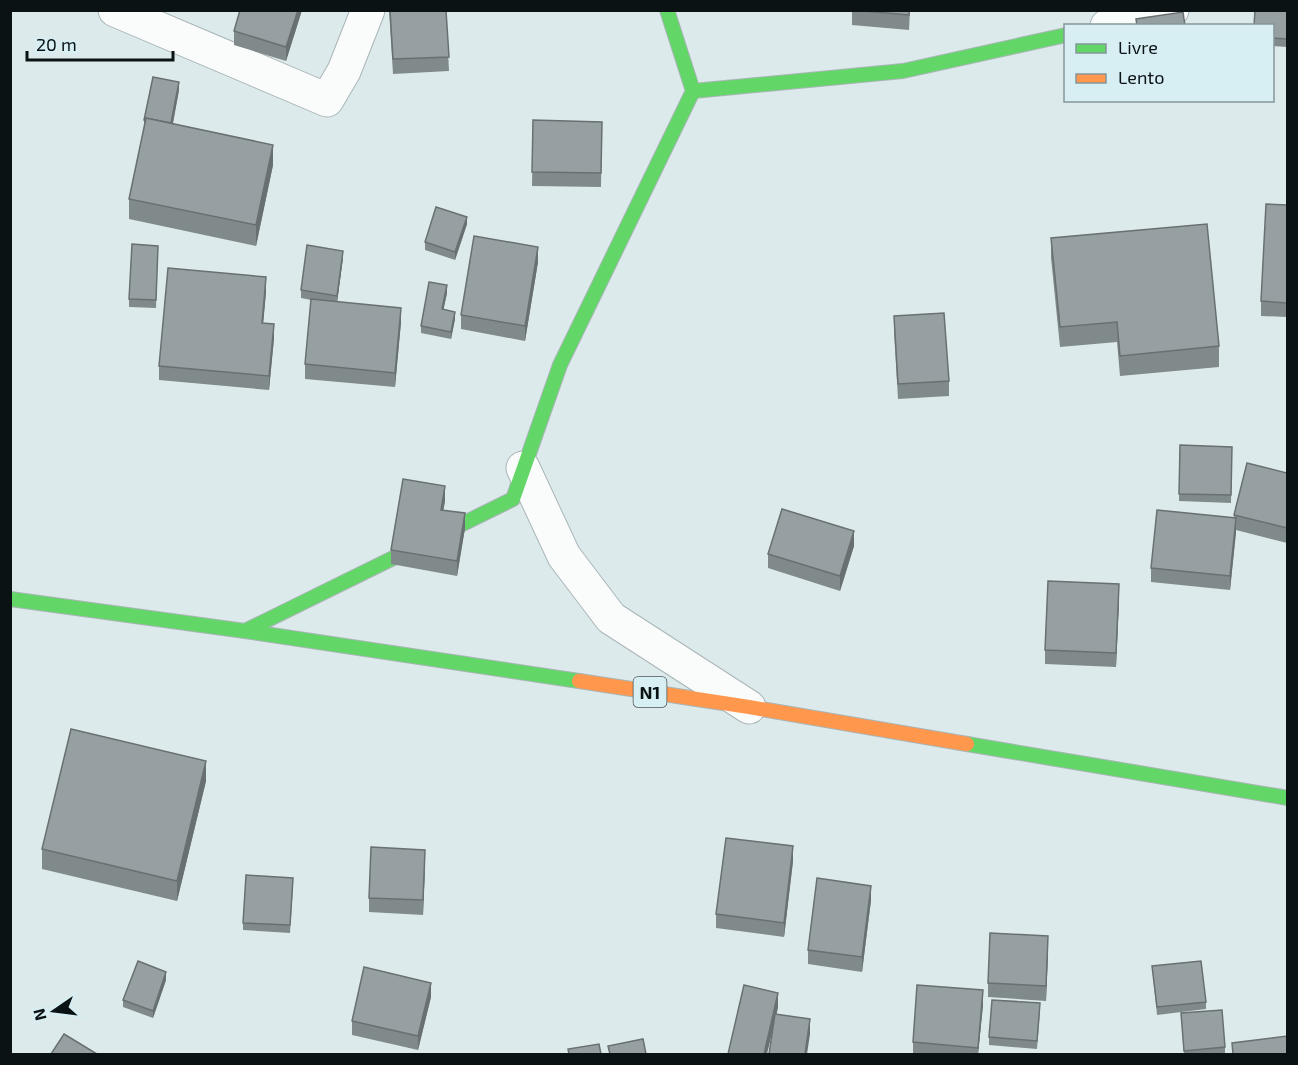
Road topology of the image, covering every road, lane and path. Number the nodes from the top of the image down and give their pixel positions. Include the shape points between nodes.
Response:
1 (115, 10) edge
2 (368, 10) edge
3 (667, 10) edge
4 (1172, 10) edge
5 (1115, 24) edge
6 (1064, 35) edge
7 (693, 91) junction
8 (523, 468) junction
9 (10, 599) edge
10 (245, 631) junction
11 (749, 707) junction
12 (1287, 798) edge

1 - 2 street via 327,100 344,71
3 - 7 main road
4 - 5 street
6 - 7 main road via 903,72
7 - 8 main road via 560,365
8 - 10 main road via 513,499
8 - 11 street via 564,556 611,618
9 - 10 main road, N1
10 - 11 main road, N1
11 - 12 main road, N1

